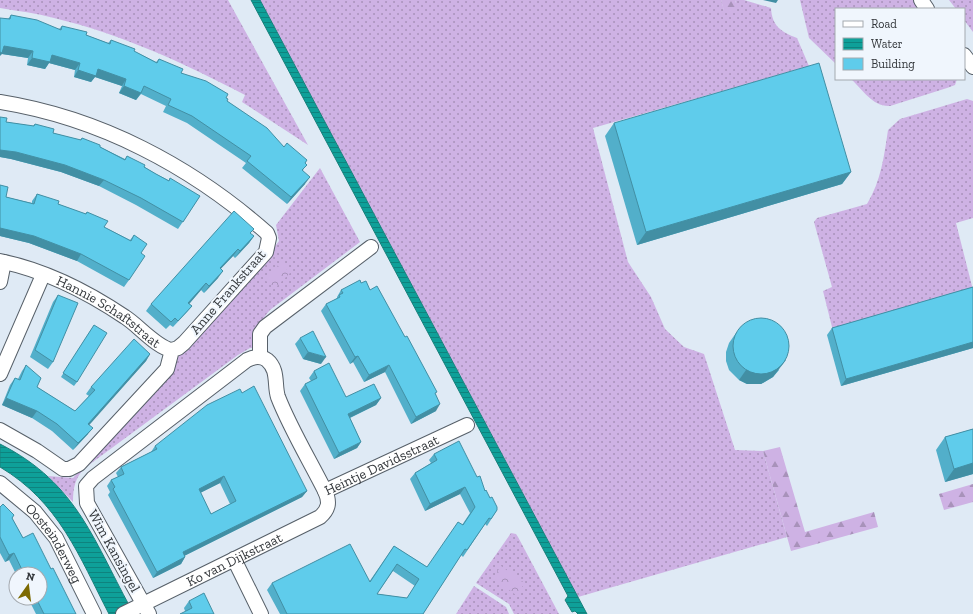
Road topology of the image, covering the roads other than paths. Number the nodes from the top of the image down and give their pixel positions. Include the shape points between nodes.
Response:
1 (965, 56) edge
2 (973, 67) edge
3 (0, 102) edge
4 (371, 247) dead end
5 (2, 262) edge
6 (43, 275) junction
7 (0, 282) edge
8 (172, 350) junction
9 (260, 357) junction
10 (0, 374) edge
11 (467, 424) dead end
12 (0, 430) edge
13 (0, 484) edge
14 (325, 491) junction
15 (234, 559) junction
16 (137, 610) edge
17 (94, 614) edge
18 (261, 614) edge

1 - 2 street
3 - 8 street, Anne Frankstraat via 59,116 132,143 172,163 207,185 267,233 269,238 266,252 184,343
4 - 9 street via 265,327 260,334
5 - 6 street, Hannie Schaftstraat
5 - 7 street, Hannie Schaftstraat
6 - 8 street, Hannie Schaftstraat via 102,303 126,317 162,347
6 - 10 street, Hannie Schaftstraat
8 - 12 street via 167,369 79,464 69,469 56,466 38,451
9 - 14 street, Heintje Davidsstraat via 270,364 276,378 279,399
9 - 16 street, Wim Kansingel via 247,360 86,486 87,503
11 - 14 street, Heintje Davidsstraat
13 - 17 street, Oosteinderweg via 35,512 56,538
14 - 15 street, Ko van Dijkstraat via 329,500 328,507 320,517
15 - 16 street, Ko van Dijkstraat
15 - 18 street

